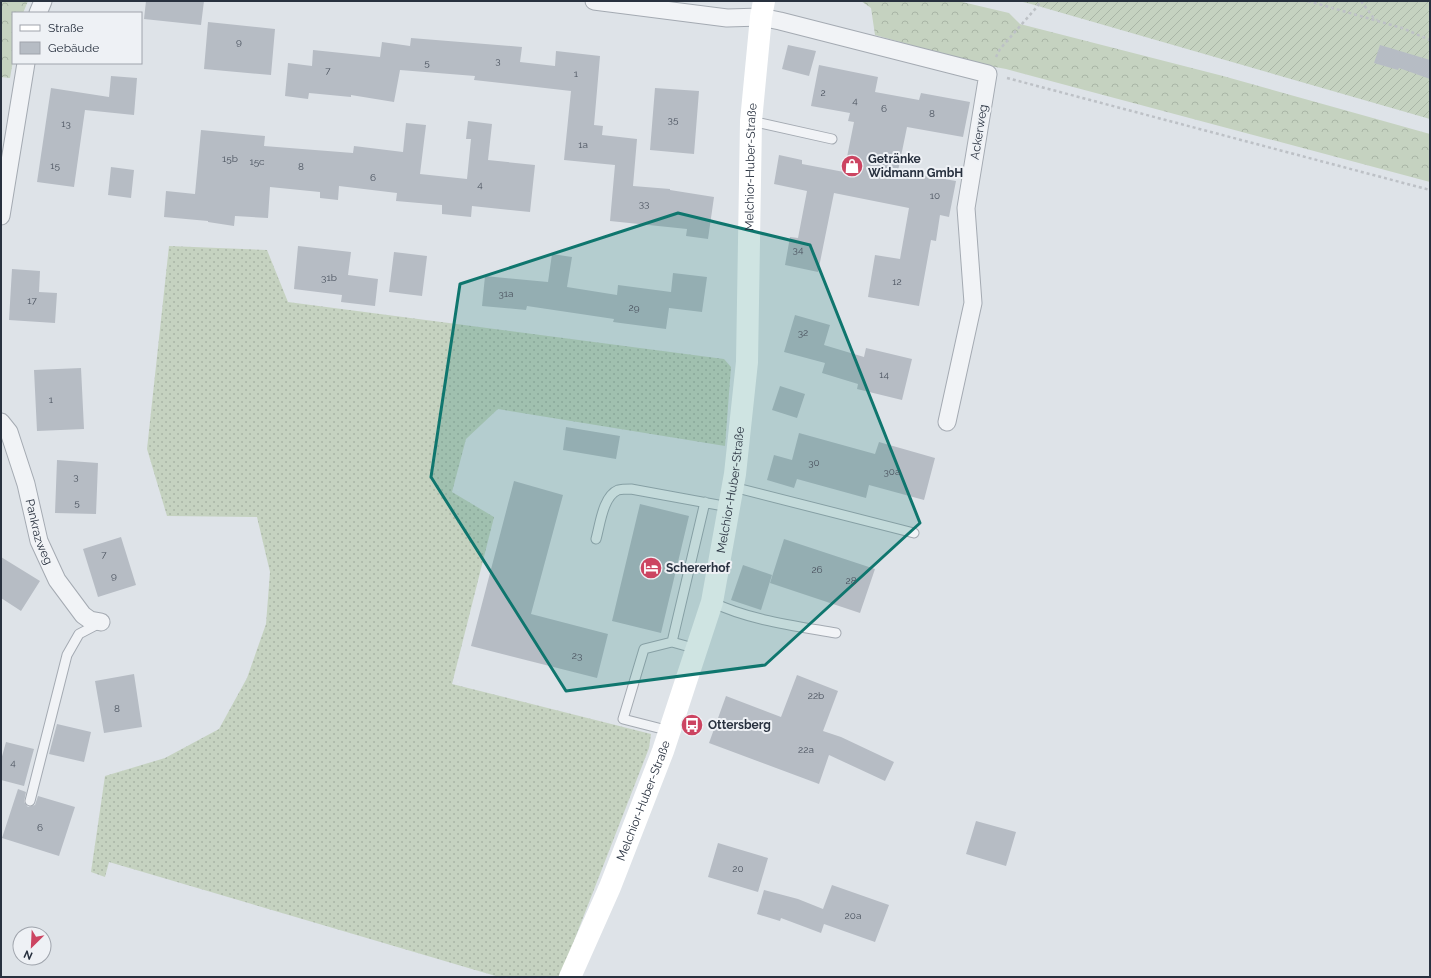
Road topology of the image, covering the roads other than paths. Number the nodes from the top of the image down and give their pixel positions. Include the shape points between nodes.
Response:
1 (43, 1) edge
2 (594, 1) edge
3 (762, 9) edge
4 (38, 12) edge
5 (26, 64) edge
6 (751, 122) junction
7 (832, 139) dead end
8 (1, 216) edge
9 (1, 422) edge
10 (947, 422) dead end
11 (731, 497) junction
12 (705, 502) junction
13 (914, 533) dead end
14 (596, 539) dead end
15 (712, 602) junction
16 (101, 622) joint
17 (836, 633) dead end
18 (672, 642) junction
19 (697, 649) junction
20 (670, 731) junction
21 (30, 801) dead end
22 (570, 977) edge

1 - 4 street
2 - 3 street via 727,18
3 - 6 street, Melchior-Huber-Straße
3 - 10 street, Ackerweg via 780,21 988,74 966,208 973,303
5 - 8 street
6 - 7 lane
6 - 11 street, Melchior-Huber-Straße via 747,362 736,474
9 - 16 street, Pankrazweg via 9,432 26,484 38,541 57,580 83,615 90,620
11 - 12 lane
11 - 13 lane
11 - 15 street, Melchior-Huber-Straße
12 - 14 lane via 631,489 619,490 606,502
12 - 18 lane
15 - 17 lane via 784,624
15 - 19 street, Melchior-Huber-Straße
16 - 21 lane via 79,634 67,655
18 - 19 lane
18 - 20 lane via 644,649 623,719
19 - 20 street, Melchior-Huber-Straße
20 - 22 street, Melchior-Huber-Straße via 610,887

